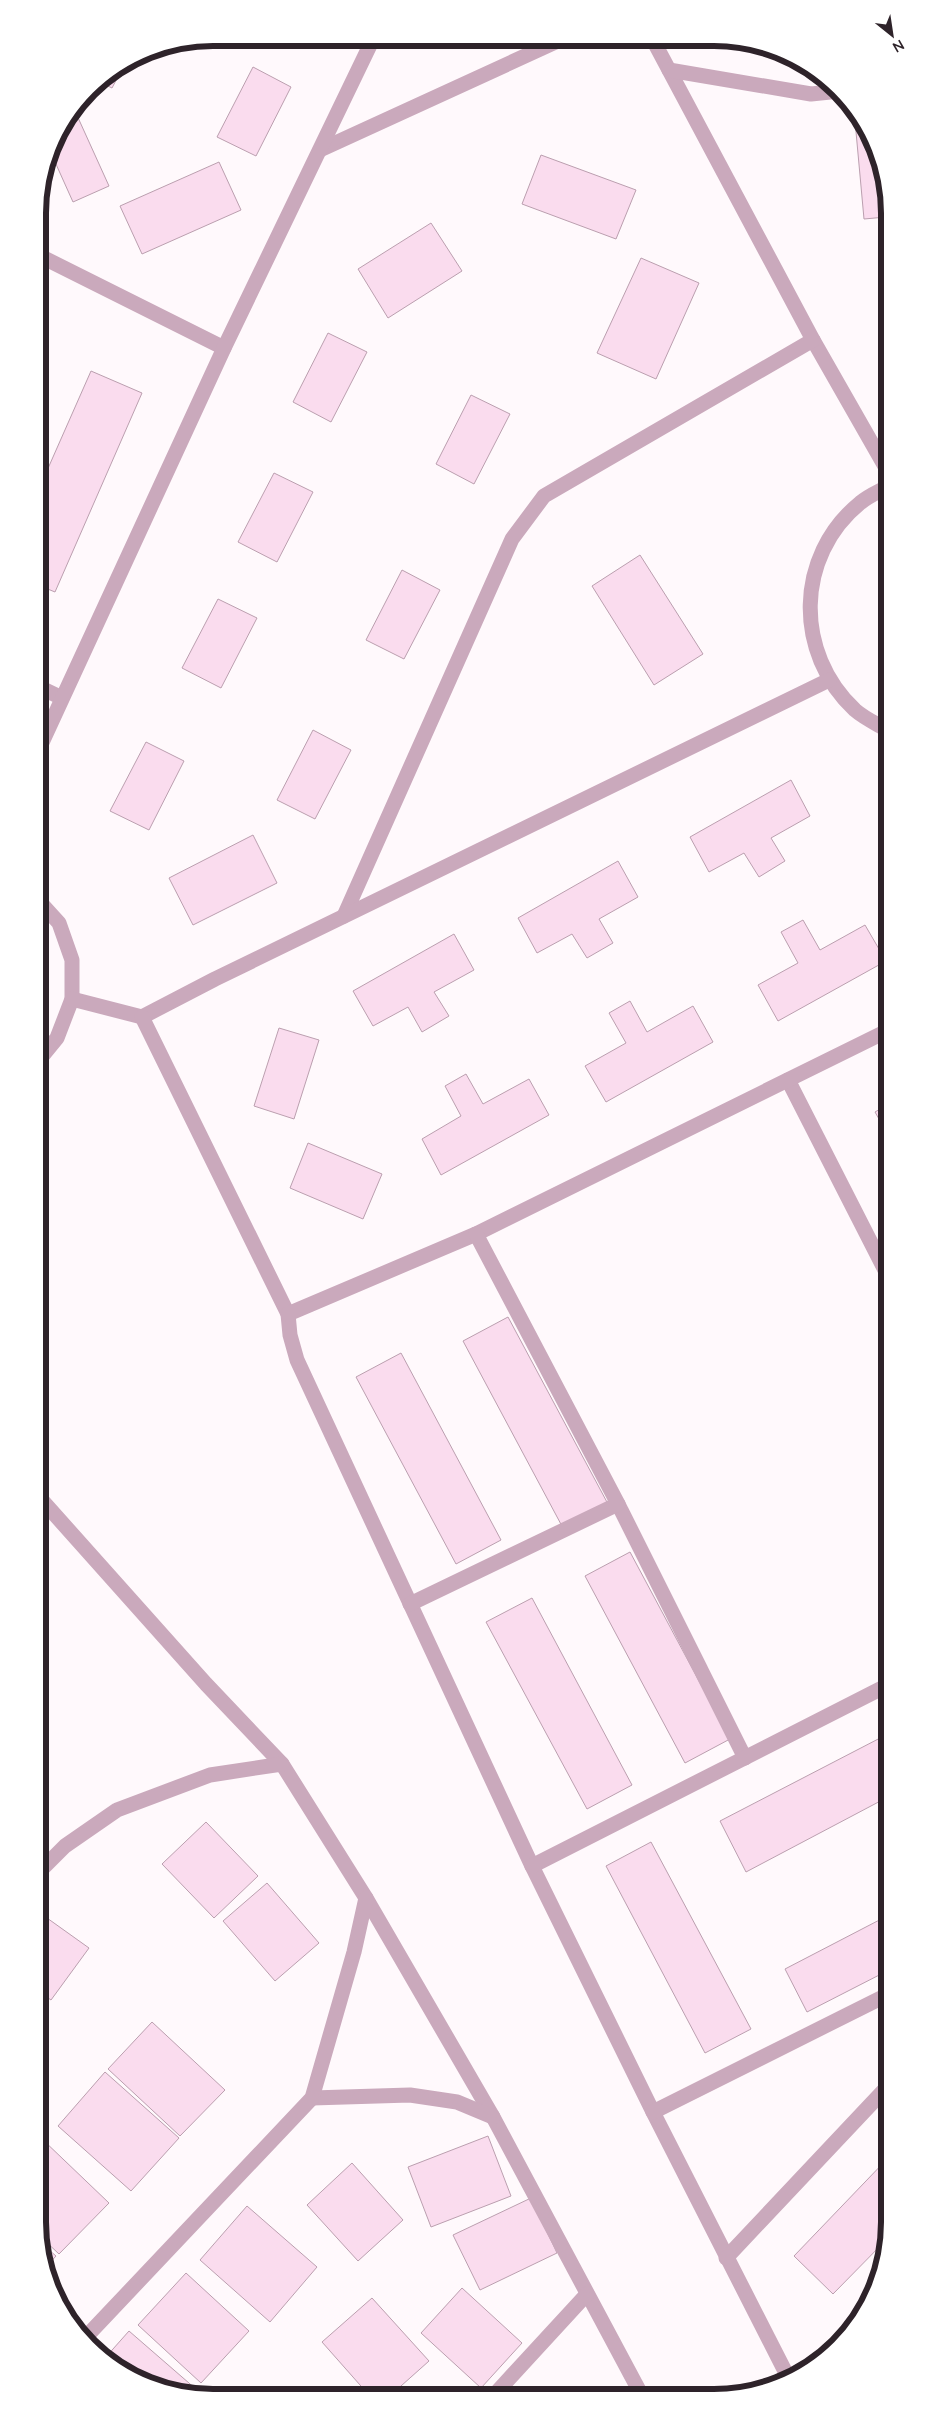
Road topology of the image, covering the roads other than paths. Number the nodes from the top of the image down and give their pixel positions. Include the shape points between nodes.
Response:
1 (546, 46) edge
2 (656, 46) edge
3 (369, 47) edge
4 (669, 70) junction
5 (829, 92) edge
6 (320, 150) junction
7 (47, 259) edge
8 (812, 340) junction
9 (224, 348) junction
10 (881, 459) edge
11 (881, 490) edge
12 (829, 680) junction
13 (47, 691) edge
14 (62, 698) junction
15 (881, 726) edge
16 (47, 732) edge
17 (47, 909) edge
18 (344, 916) junction
19 (72, 999) junction
20 (142, 1017) junction
21 (881, 1035) edge
22 (47, 1051) edge
23 (788, 1080) junction
24 (476, 1234) junction
25 (880, 1261) edge
26 (288, 1314) junction
27 (618, 1504) junction
28 (46, 1505) edge
29 (410, 1604) junction
30 (880, 1689) edge
31 (745, 1758) junction
32 (282, 1764) junction
33 (46, 1865) edge
34 (532, 1866) junction
35 (366, 1898) junction
36 (880, 1998) edge
37 (880, 2095) edge
38 (312, 2098) junction
39 (653, 2112) junction
40 (493, 2118) junction
41 (726, 2258) junction
42 (587, 2294) junction
43 (89, 2333) edge
44 (786, 2373) edge
45 (500, 2389) edge
46 (638, 2389) edge

1 - 6 street
2 - 4 street
3 - 6 street
4 - 5 street via 811,94
4 - 8 street
6 - 9 street
7 - 9 street
8 - 10 street
8 - 18 street via 544,496 512,539
9 - 14 street
11 - 12 street via 860,502 834,531 816,566 809,605 813,644
12 - 15 street via 856,711
12 - 18 street
13 - 14 street
14 - 16 street
17 - 19 street via 59,923 72,960
18 - 20 street
19 - 20 street
19 - 22 street via 57,1038
20 - 26 street
21 - 23 street
23 - 24 street
23 - 25 street
24 - 26 street
24 - 27 street
26 - 29 street via 297,1360
27 - 29 street
27 - 31 street
28 - 32 street
29 - 34 street
30 - 31 street
31 - 34 street
32 - 33 street via 210,1775 117,1810 65,1846
32 - 35 street
34 - 39 street
35 - 38 street
35 - 40 street
36 - 39 street
37 - 41 street
38 - 40 street via 410,2095 457,2102
38 - 43 street
39 - 41 street
40 - 42 street
41 - 44 street
42 - 45 street
42 - 46 street

